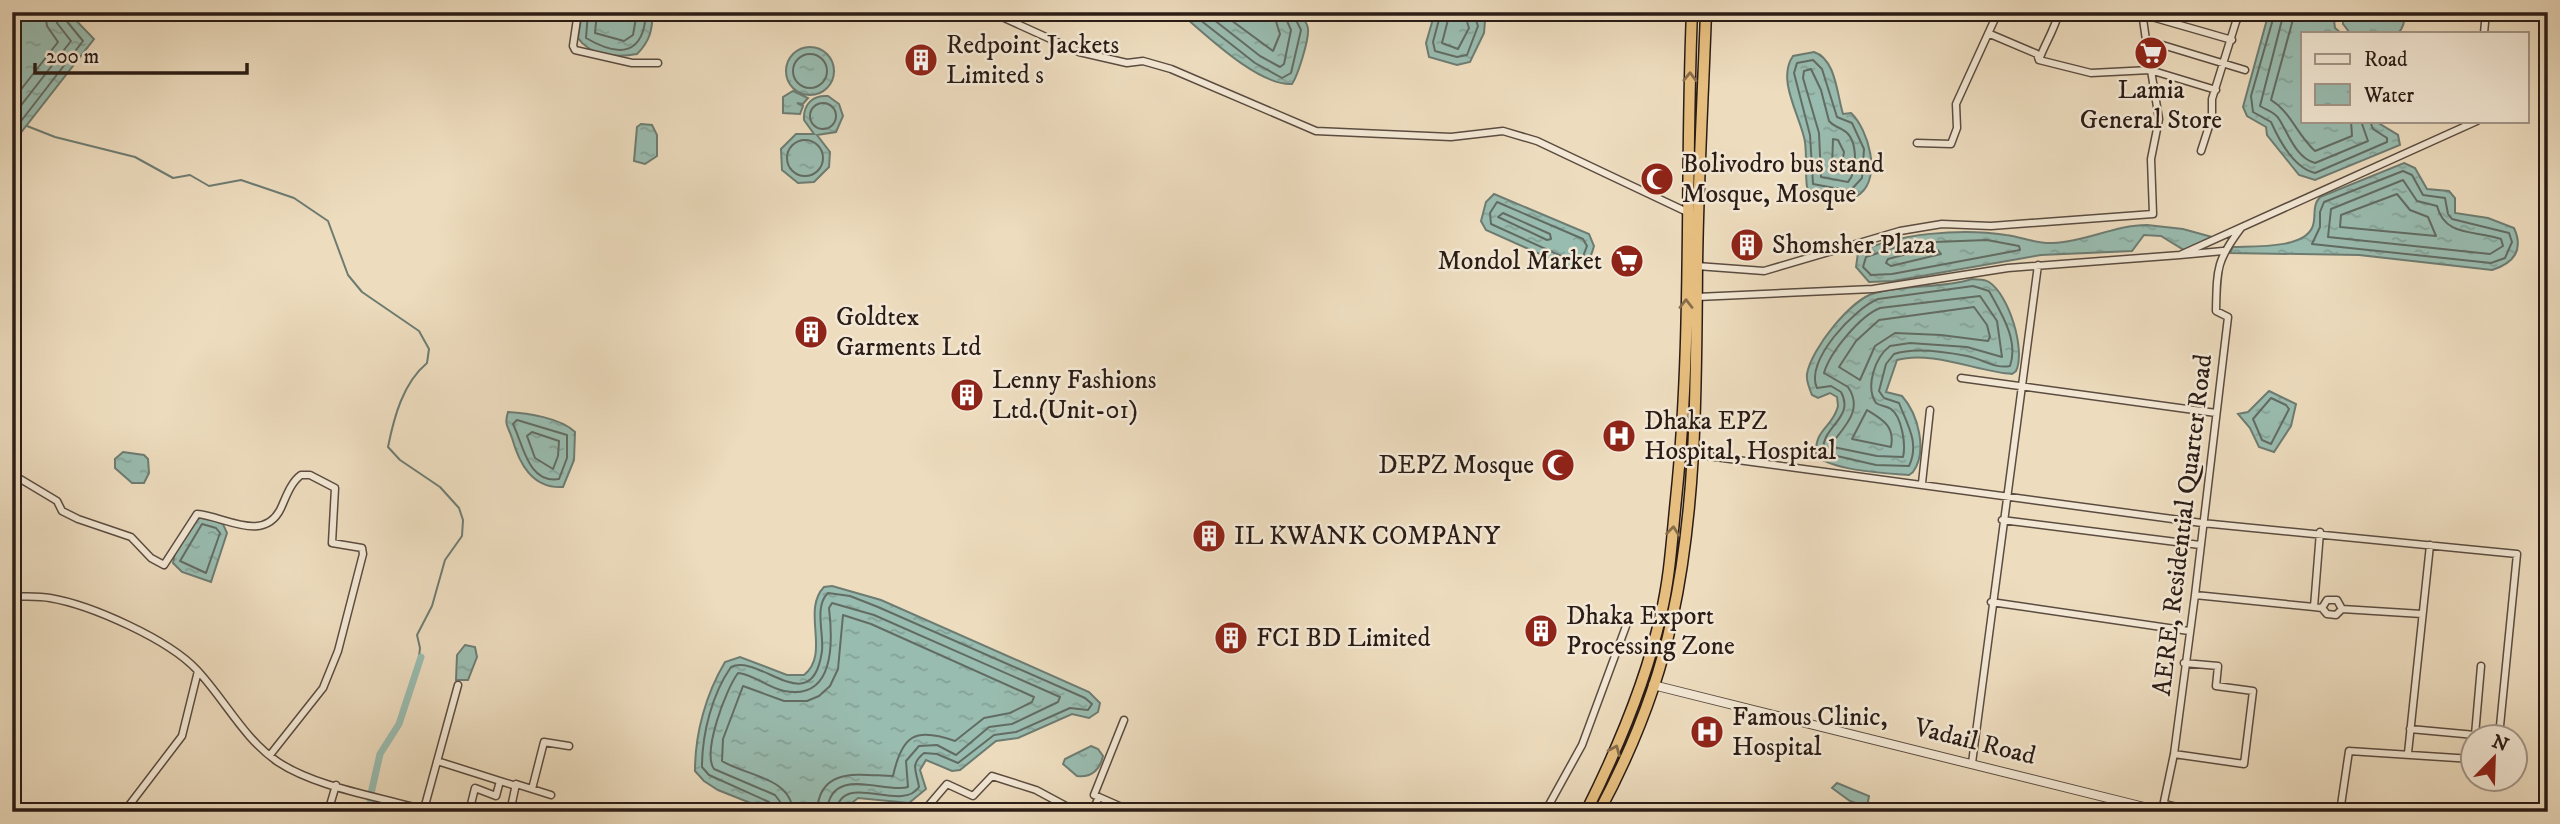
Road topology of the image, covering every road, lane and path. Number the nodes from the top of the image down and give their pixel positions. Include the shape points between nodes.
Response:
1 (578, 12) edge
2 (991, 12) edge
3 (1692, 12) edge
4 (1706, 12) edge
5 (1998, 12) edge
6 (2059, 12) edge
7 (2216, 12) edge
8 (2486, 12) edge
9 (2145, 14) edge
10 (2238, 15) edge
11 (2484, 32) edge
12 (1990, 34) junction
13 (2146, 40) junction
14 (2232, 40) junction
15 (2039, 60) junction
16 (658, 63) dead end
17 (2225, 64) junction
18 (2245, 70) dead end
19 (2150, 71) junction
20 (2216, 90) junction
21 (2475, 122) edge
22 (1917, 143) dead end
23 (2201, 151) dead end
24 (1687, 212) junction
25 (2241, 228) junction
26 (2223, 251) junction
27 (2180, 255) junction
28 (2038, 265) junction
29 (1697, 266) junction
30 (1697, 297) junction
31 (1961, 378) dead end
32 (2022, 387) junction
33 (1930, 410) dead end
34 (2216, 414) junction
35 (1691, 454) junction
36 (12, 474) edge
37 (1922, 483) junction
38 (2005, 495) junction
39 (2002, 520) junction
40 (2202, 523) junction
41 (2320, 532) junction
42 (2200, 545) junction
43 (2430, 545) junction
44 (2195, 594) junction
45 (12, 596) edge
46 (1991, 602) junction
47 (2314, 607) junction
48 (2422, 614) junction
49 (1629, 618) dead end
50 (2189, 631) junction
51 (2184, 663) junction
52 (2481, 666) dead end
53 (198, 671) junction
54 (458, 685) dead end
55 (1653, 685) junction
56 (1124, 720) dead end
57 (2500, 722) edge
58 (2410, 729) junction
59 (569, 746) dead end
60 (2408, 753) junction
61 (2174, 754) junction
62 (270, 755) junction
63 (2458, 758) edge
64 (437, 761) junction
65 (1972, 764) junction
66 (500, 781) junction
67 (336, 785) junction
68 (516, 786) junction
69 (532, 789) junction
70 (551, 795) dead end
71 (1099, 797) junction
72 (2164, 809) edge
73 (427, 811) edge
74 (124, 812) edge
75 (328, 812) edge
76 (469, 812) edge
77 (510, 812) edge
78 (923, 812) edge
79 (1077, 812) edge
80 (1092, 812) edge
81 (1133, 812) edge
82 (1545, 812) edge
83 (1586, 812) edge
84 (1599, 812) edge
85 (2198, 812) edge
86 (2340, 812) edge

1 - 16 street via 575,50 632,63
2 - 24 street via 1079,52 1171,69 1316,131 1451,137 1503,131 1537,141
24 -> 3 highway
4 - 29 highway
5 - 12 street
6 - 15 street
7 - 10 street
8 - 11 street
9 - 13 street
9 - 14 street
10 - 14 street
12 - 15 street via 2036,54
12 - 22 street via 1956,104 1957,128 1951,144
13 - 17 street
13 - 19 street
14 - 17 street
15 - 19 street via 2091,73
17 - 18 street
17 - 20 street
19 - 20 street
19 - 29 street via 2159,119 2151,159 2153,214 1991,226 1941,224 1900,231 1764,271
20 - 23 street
21 - 25 street, AERE, Residential Quarter Road
83 -> 24 highway via 1647,666 1663,603 1684,412
25 - 26 street, AERE, Residential Quarter Road
25 - 27 street, AERE, Residential Quarter Road
26 - 27 street
26 - 34 street, AERE, Residential Quarter Road via 2217,267 2216,311 2228,317
27 - 28 street
28 - 30 street via 1872,289
28 - 32 street
29 - 30 highway
30 - 35 highway
31 - 32 street
32 - 34 street
32 - 38 street
33 - 37 street
34 - 40 street, AERE, Residential Quarter Road
35 - 37 street
35 - 55 highway via 1679,578
36 - 62 street via 57,501 62,511 131,537 164,565 197,514 254,527 279,512 301,475 335,488 332,543 362,548 363,554 338,651 323,688
37 - 38 street
38 - 39 street
38 - 40 street
39 - 42 street
39 - 46 street
40 - 41 street
40 - 42 street, AERE, Residential Quarter Road
41 - 43 street
41 - 47 street
42 - 44 street, AERE, Residential Quarter Road
43 - 48 street
43 - 57 street via 2517,554
44 - 47 street
44 - 50 street, AERE, Residential Quarter Road
45 - 53 street via 50,598 94,612 159,642
46 - 50 street
46 - 65 street
47 - 48 street via 2337,600 2342,609
48 - 58 street
49 - 82 street via 1581,745
50 - 51 street, AERE, Residential Quarter Road
51 - 61 street, AERE, Residential Quarter Road
51 - 61 street via 2218,666 2216,686 2253,691 2244,764
52 - 58 street via 2475,735
53 - 62 street
53 - 74 street via 181,736
54 - 64 street
55 - 65 street, Vadail Road
55 - 84 highway
56 - 71 street via 1094,795
58 - 60 street
59 - 69 street via 544,742
60 - 63 street
60 - 86 street via 2349,751
61 - 72 street, AERE, Residential Quarter Road
62 - 67 street via 302,774
64 - 66 street
64 - 73 street
65 - 72 street, Vadail Road
66 - 68 street
66 - 76 street via 496,796 475,788
67 - 73 street
67 - 75 street
68 - 69 street
68 - 77 street
69 - 70 street
71 - 80 street
71 - 81 street
72 - 85 street
78 - 79 street via 947,784 973,796 992,776 1035,790

